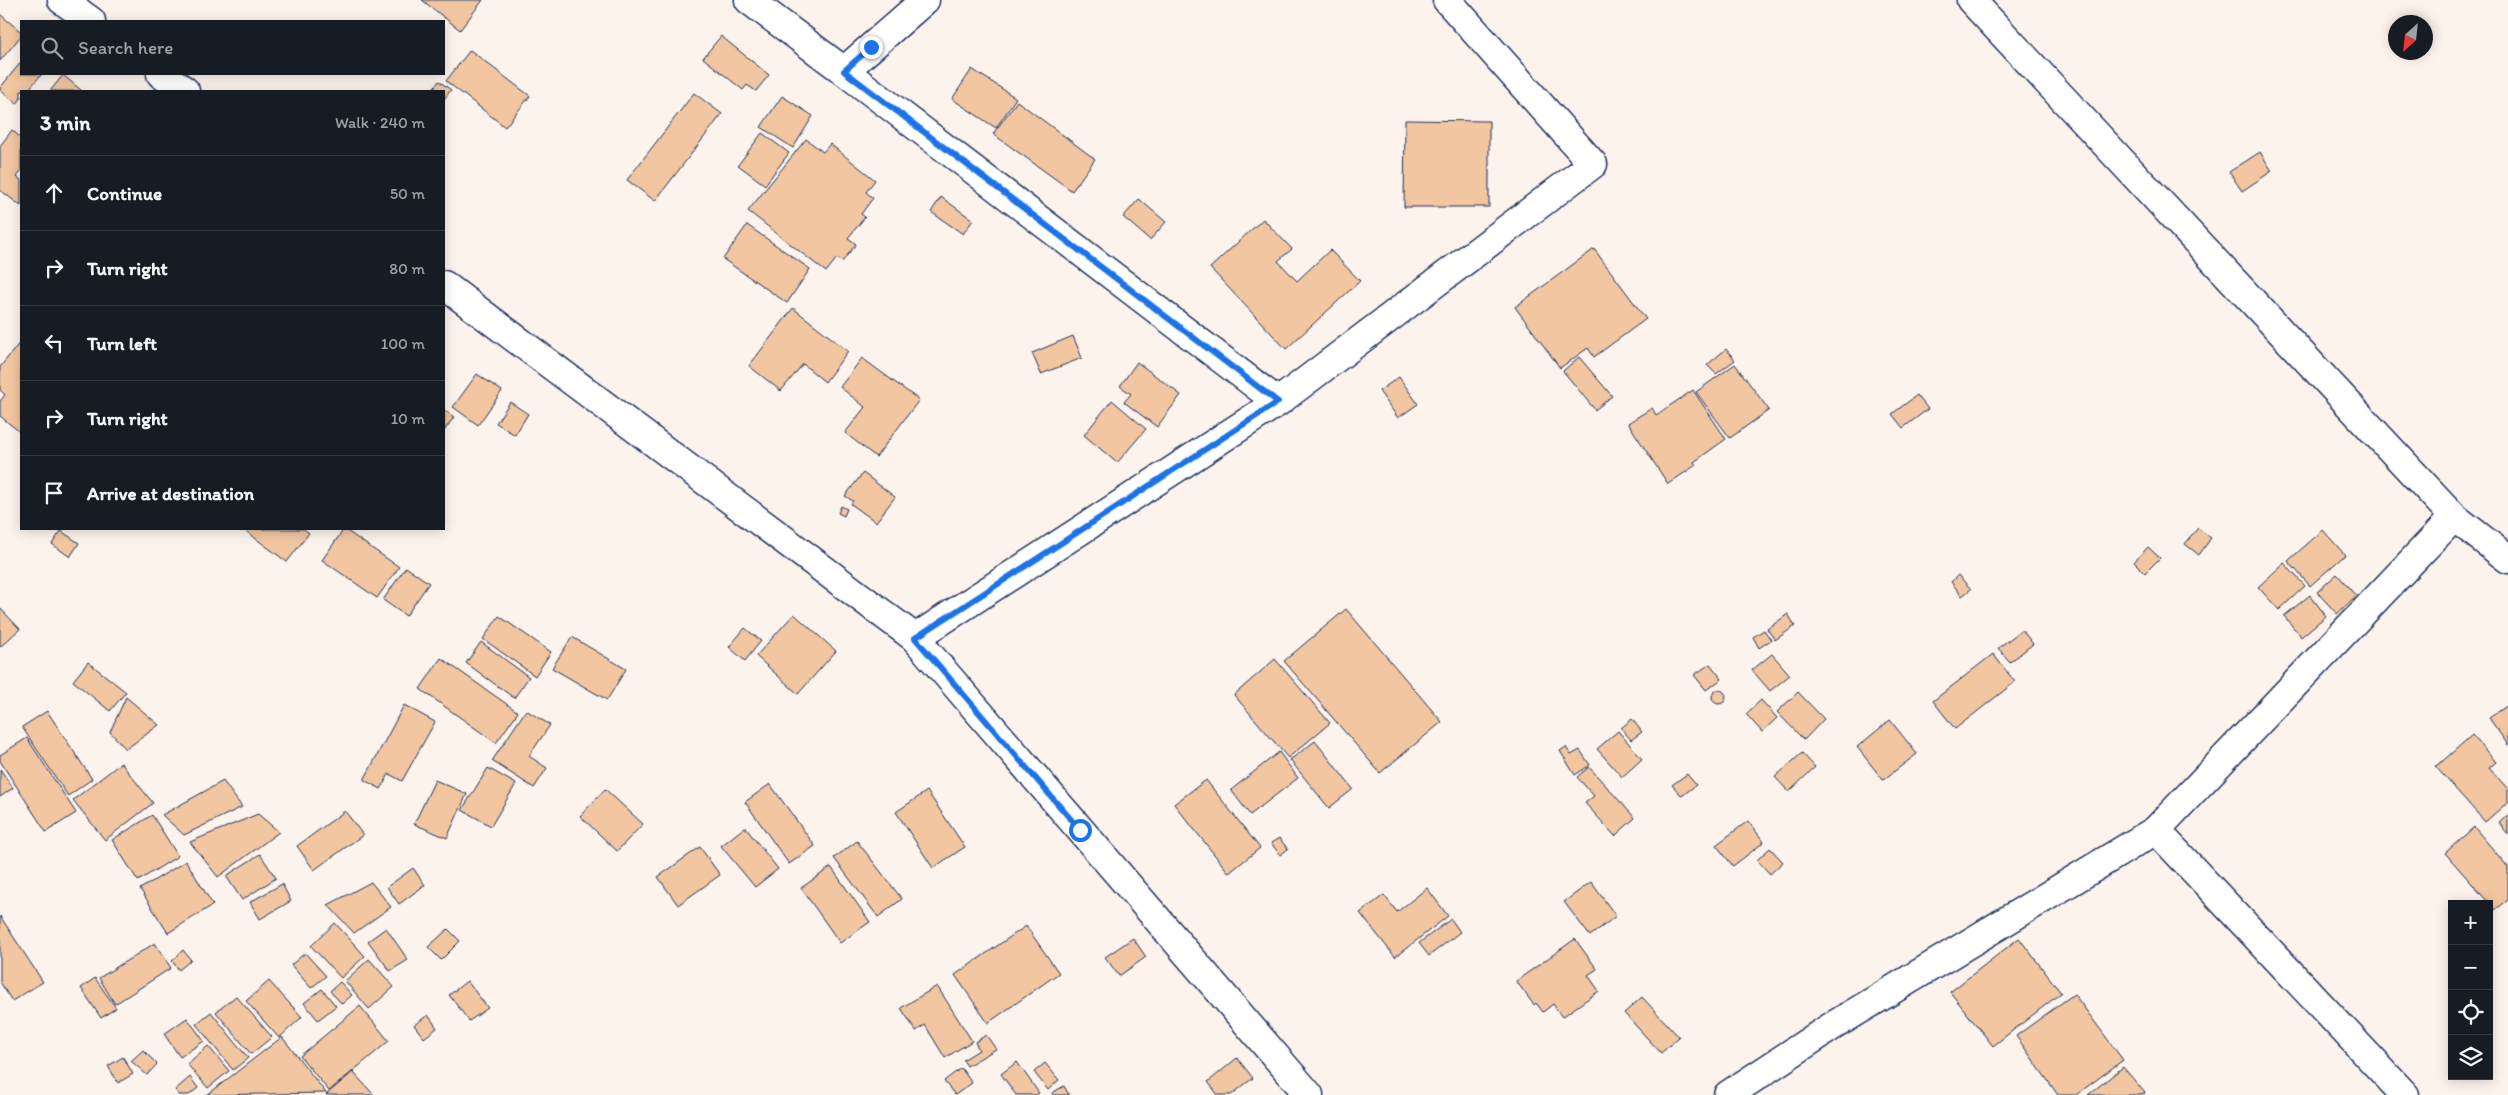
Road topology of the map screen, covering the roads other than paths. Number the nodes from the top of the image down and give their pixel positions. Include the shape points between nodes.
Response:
1 (62, 0) edge
2 (749, 0) edge
3 (925, 0) edge
4 (1447, 0) edge
5 (1970, 0) edge
6 (90, 20) edge
7 (844, 71) junction
8 (162, 75) edge
9 (184, 90) edge
10 (445, 286) edge
11 (1278, 402) junction
12 (2454, 517) junction
13 (2508, 559) edge
14 (915, 638) junction
15 (2156, 830) junction
16 (1309, 1095) edge
17 (1728, 1095) edge
18 (2406, 1095) edge

1 - 6 street
2 - 7 street
3 - 7 street
4 - 11 street via 1593,164
5 - 12 street
7 - 11 street
8 - 9 street
10 - 14 street
11 - 14 street
12 - 13 street
12 - 15 street
14 - 16 street
15 - 17 street via 1831,1027
15 - 18 street

